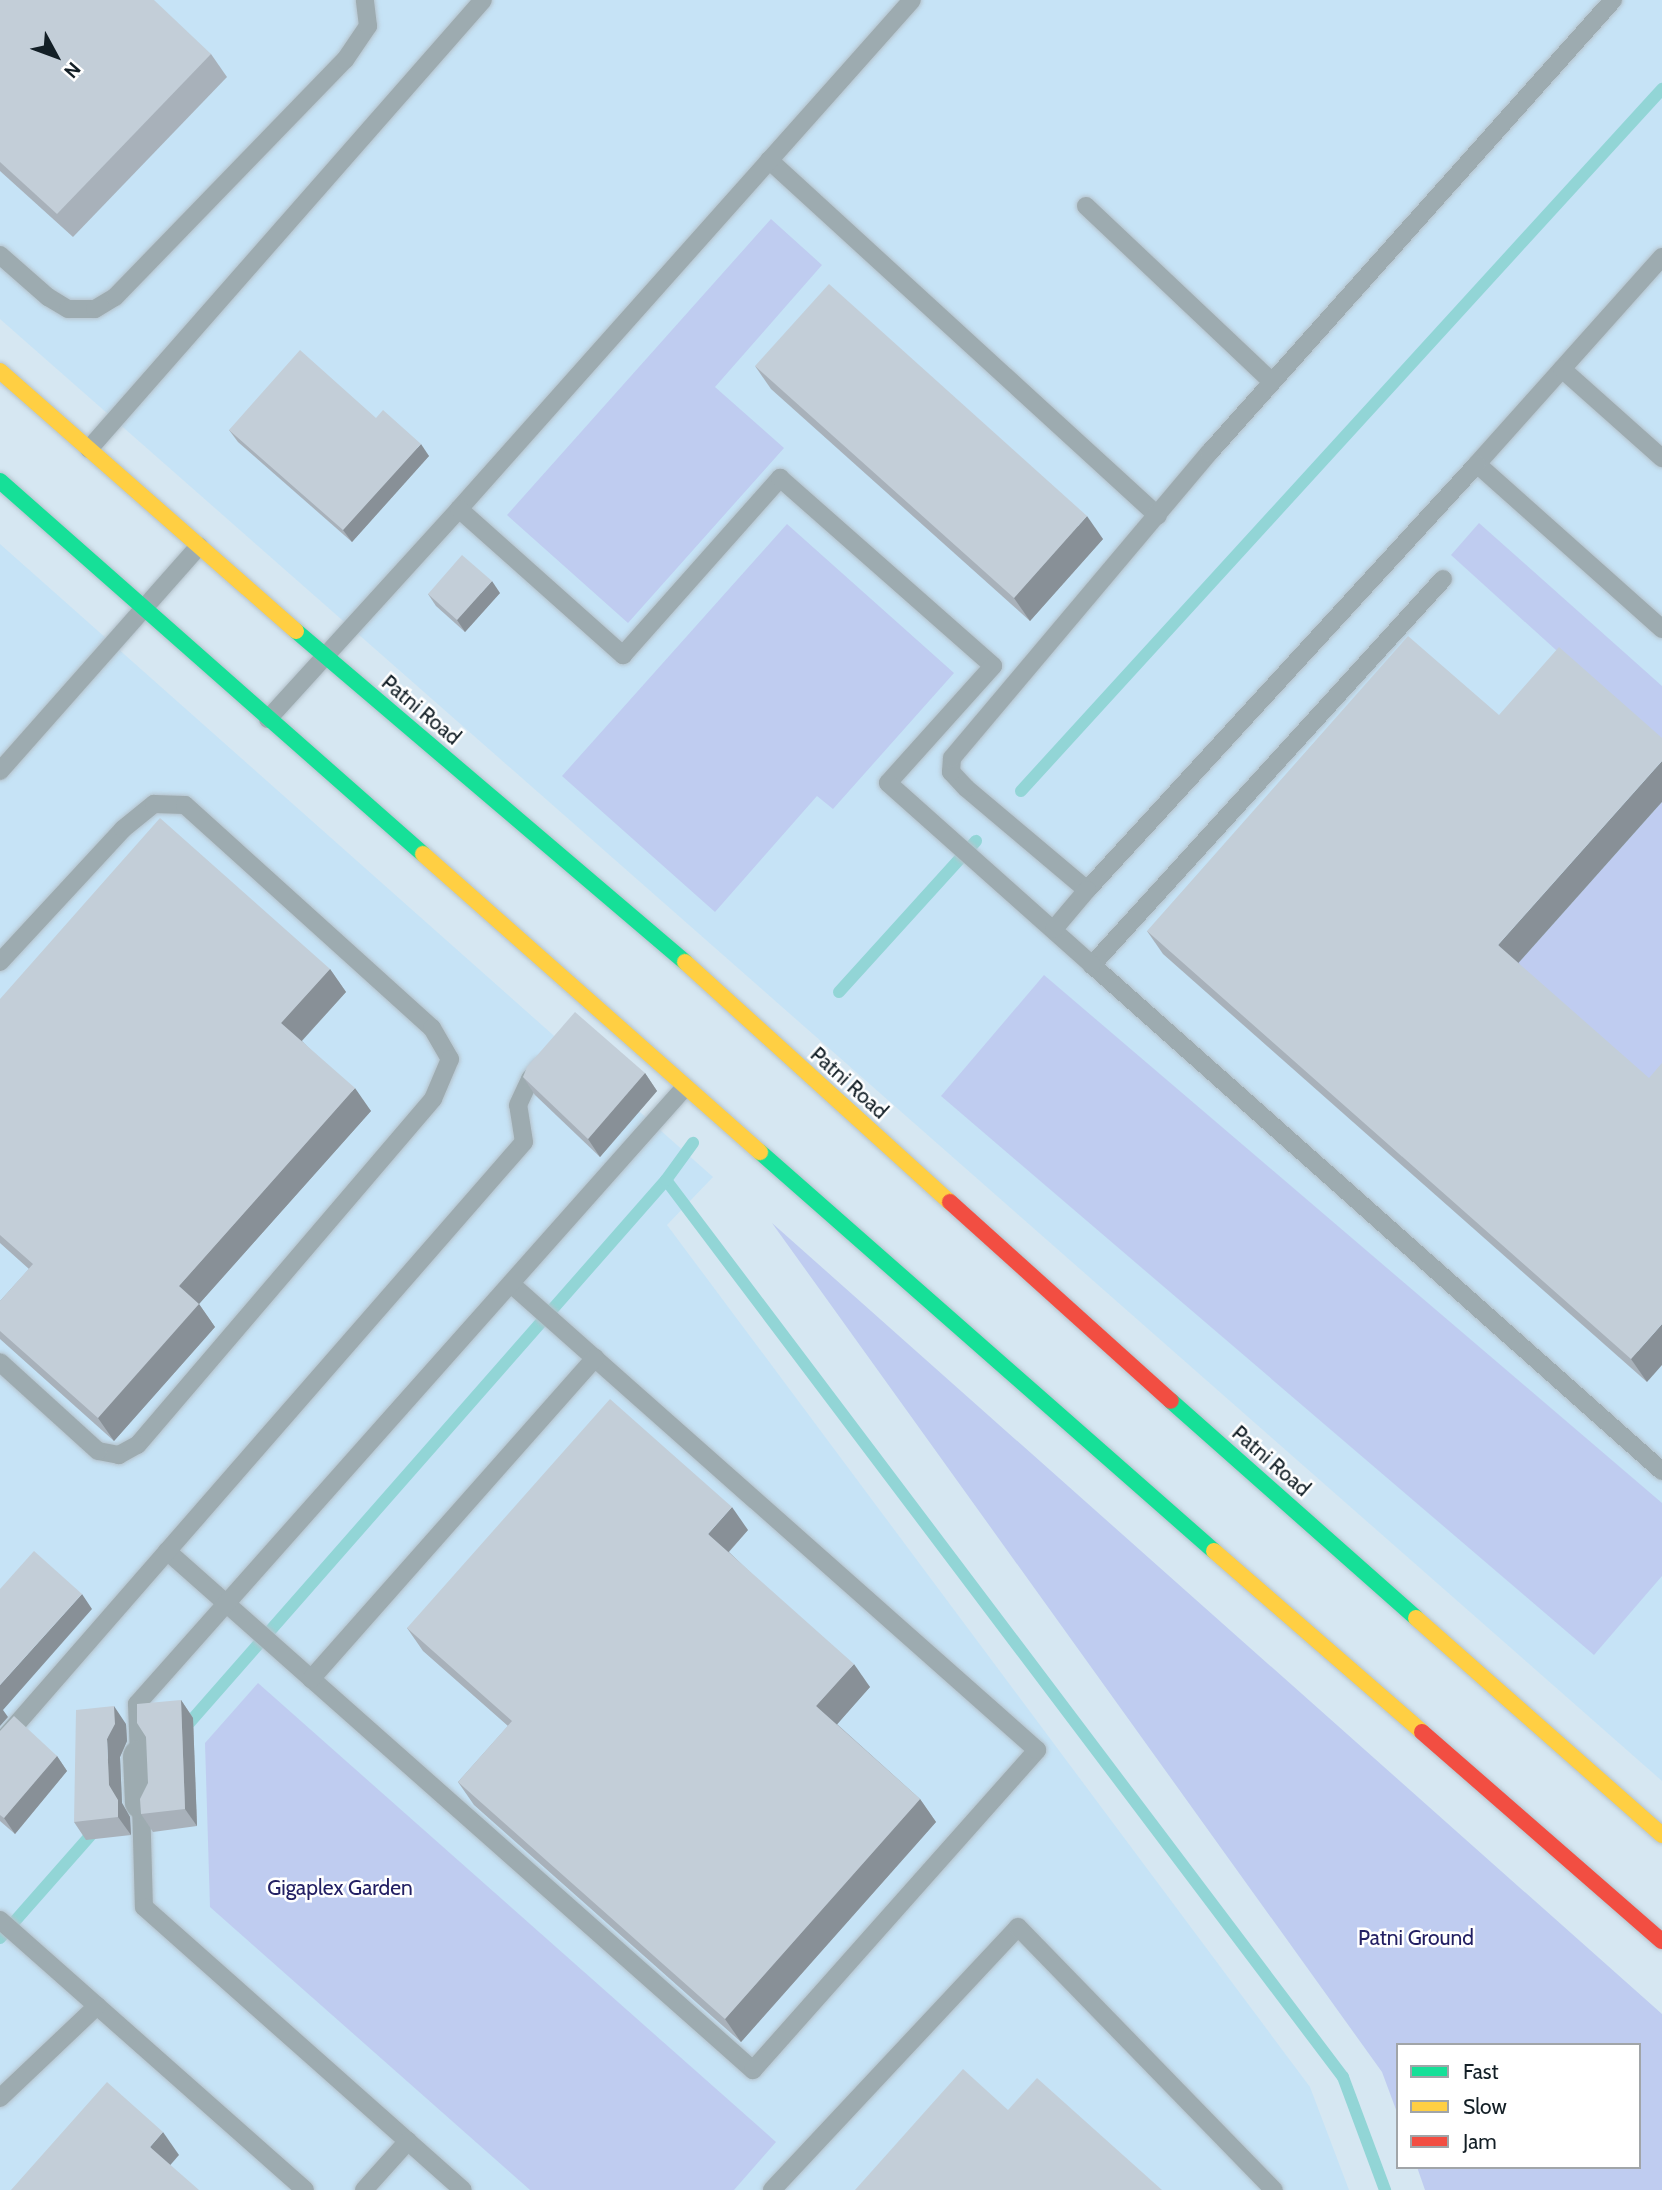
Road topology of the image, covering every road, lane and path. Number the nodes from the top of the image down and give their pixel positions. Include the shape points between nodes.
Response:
1 (365, 0) edge
2 (483, 0) edge
3 (912, 0) edge
4 (1612, 0) edge
5 (769, 160) junction
6 (1086, 206) dead end
7 (0, 255) edge
8 (1662, 257) edge
9 (1562, 369) junction
10 (0, 371) edge
11 (1272, 382) junction
12 (89, 449) junction
13 (1662, 458) edge
14 (1477, 464) junction
15 (0, 481) edge
16 (459, 509) junction
17 (1158, 516) junction
18 (199, 546) junction
19 (1443, 579) dead end
20 (144, 608) junction
21 (1662, 629) edge
22 (324, 656) junction
23 (268, 719) junction
24 (0, 771) edge
25 (1087, 890) junction
26 (1054, 929) junction
27 (0, 962) edge
28 (1092, 965) junction
29 (554, 1052) edge
30 (685, 1087) junction
31 (511, 1284) junction
32 (595, 1358) junction
33 (0, 1362) edge
34 (1662, 1471) edge
35 (167, 1551) junction
36 (226, 1604) junction
37 (311, 1679) junction
38 (0, 1743) edge
39 (139, 1756) joint
40 (141, 1802) joint
41 (1662, 1835) edge
42 (0, 1920) edge
43 (1662, 1941) edge
44 (97, 2006) junction
45 (0, 2098) edge
46 (408, 2141) junction
47 (305, 2190) edge
48 (365, 2190) edge
49 (463, 2190) edge
50 (772, 2190) edge
51 (1274, 2190) edge

1 - 7 lane via 369,26 345,60 115,297 95,309 68,309
2 - 12 lane
3 - 5 lane
4 - 11 lane
5 - 16 lane
5 - 17 lane
6 - 11 lane
8 - 9 lane
9 - 13 lane
9 - 14 lane
10 - 12 main road, Patni Road
11 - 17 lane
12 - 18 main road, Patni Road
14 - 21 lane
14 - 25 lane
15 - 20 main road
16 - 22 lane
16 - 26 lane via 623,655 780,478 993,666 888,783
17 - 25 lane via 951,758 951,772 966,788
18 - 20 lane
18 - 22 main road, Patni Road
19 - 28 lane
20 - 23 main road
20 - 24 lane
22 - 23 lane
22 - 41 main road, Patni Road via 690,966 1092,1331
23 - 30 main road via 590,1009
25 - 26 lane
26 - 28 lane
27 - 33 lane via 123,829 154,804 185,805 432,1028 450,1059 433,1099 137,1446 119,1455 98,1451
28 - 34 lane
29 - 35 lane via 530,1079 518,1105 524,1142
30 - 31 lane
30 - 43 main road
31 - 32 lane
31 - 36 lane
32 - 37 lane
32 - 37 lane via 1037,1750 752,2070
35 - 36 lane
35 - 38 lane
36 - 37 lane
36 - 39 lane via 137,1704
39 - 40 street
40 - 46 lane via 144,1907
42 - 44 lane
44 - 45 lane
44 - 47 lane
46 - 48 lane
46 - 49 lane
50 - 51 lane via 1018,1927

